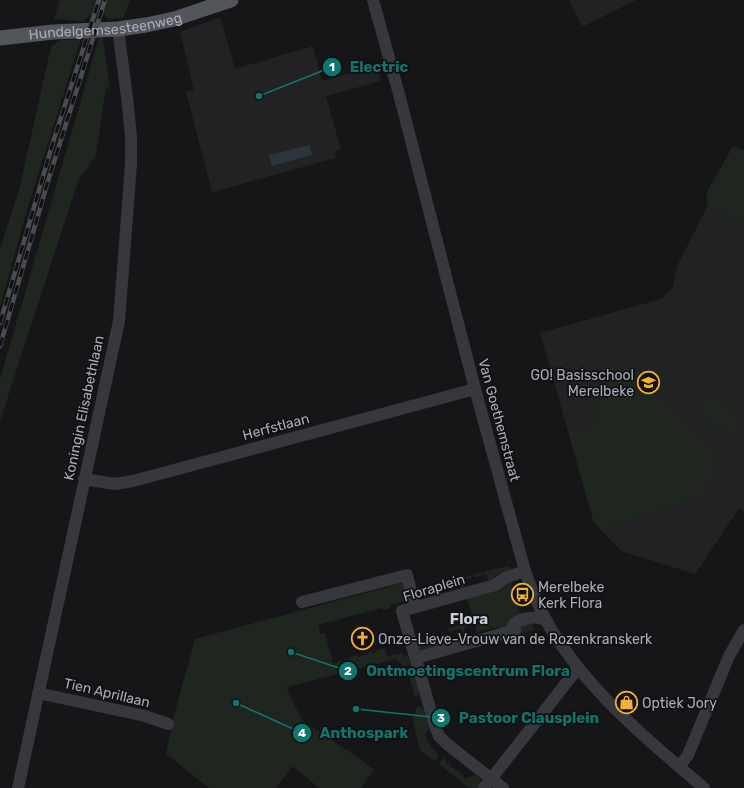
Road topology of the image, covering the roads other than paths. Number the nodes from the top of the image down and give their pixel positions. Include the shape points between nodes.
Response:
1 (231, 0) edge
2 (373, 0) edge
3 (118, 29) junction
4 (0, 38) edge
5 (475, 389) junction
6 (84, 479) junction
7 (525, 571) junction
8 (302, 602) dead end
9 (415, 608) junction
10 (547, 621) junction
11 (744, 630) edge
12 (416, 662) junction
13 (578, 668) junction
14 (38, 693) junction
15 (168, 724) dead end
16 (679, 767) junction
17 (487, 784) edge
18 (18, 788) edge
19 (503, 788) edge
20 (704, 788) edge

1 - 3 main road, Hundelgemsesteenweg via 174,19
2 - 5 street, Van Goethemstraat
3 - 4 main road, Hundelgemsesteenweg
3 - 6 street, Koningin Elisabethlaan via 130,129 130,164 119,321
5 - 6 street, Herfstlaan via 133,481 115,484
5 - 7 street, Van Goethemstraat
6 - 14 street, Koningin Elisabethlaan
7 - 9 street, Floraplein via 505,578 495,585
7 - 10 street, Van Goethemstraat
8 - 9 street via 407,575
9 - 12 street, Floraplein via 402,611
10 - 12 street via 536,617 530,618 515,623 515,630 510,632
10 - 13 street, Van Goethemstraat
11 - 16 street via 729,656 688,755
12 - 17 street via 439,736
13 - 16 street, Van Goethemstraat via 618,712
13 - 17 street
14 - 15 street, Tien Aprillaan via 145,716
14 - 18 street, Koningin Elisabethlaan
16 - 20 street, Van Goethemstraat
17 - 19 street

